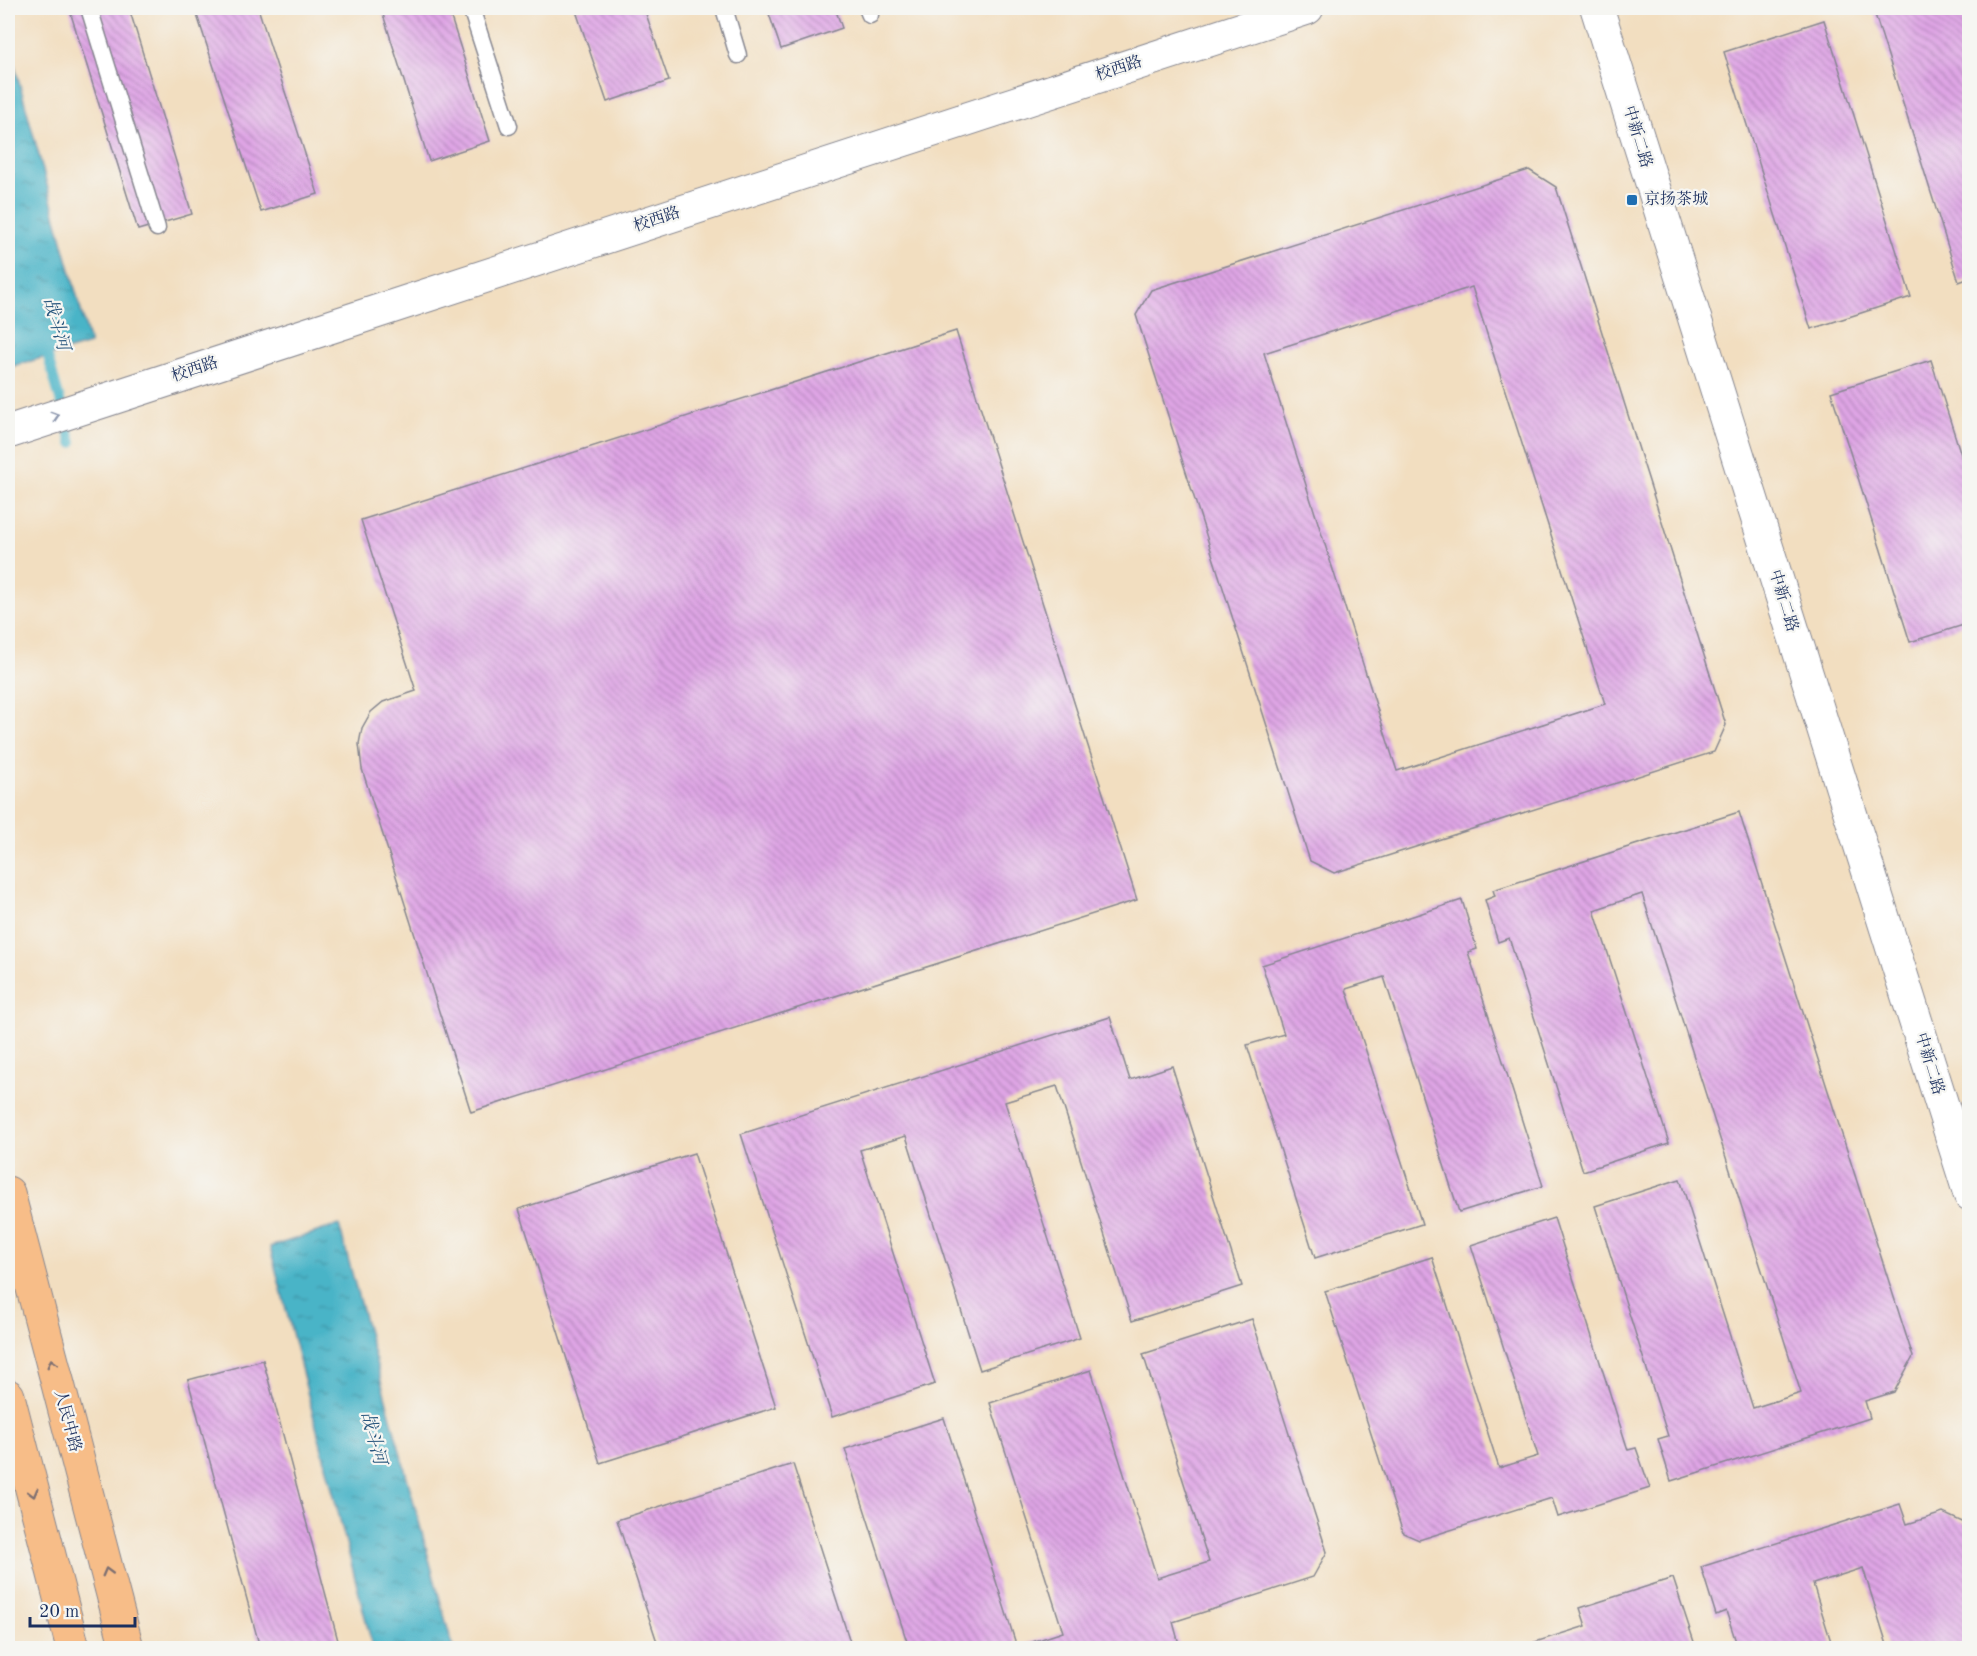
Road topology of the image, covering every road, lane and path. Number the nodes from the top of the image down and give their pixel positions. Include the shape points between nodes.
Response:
1 (88, 8) edge
2 (471, 8) edge
3 (723, 8) edge
4 (1307, 8) edge
5 (1597, 8) edge
6 (738, 55) dead end
7 (509, 126) dead end
8 (157, 228) dead end
9 (15, 429) edge
10 (8, 1193) edge
11 (1970, 1194) edge
12 (8, 1396) edge
13 (73, 1648) edge
14 (127, 1648) edge

1 - 8 lane
2 - 7 lane
3 - 6 lane
9 -> 4 street, 校西路
5 - 11 street, 中新二路
14 -> 10 main road, 人民中路
12 -> 13 main road

